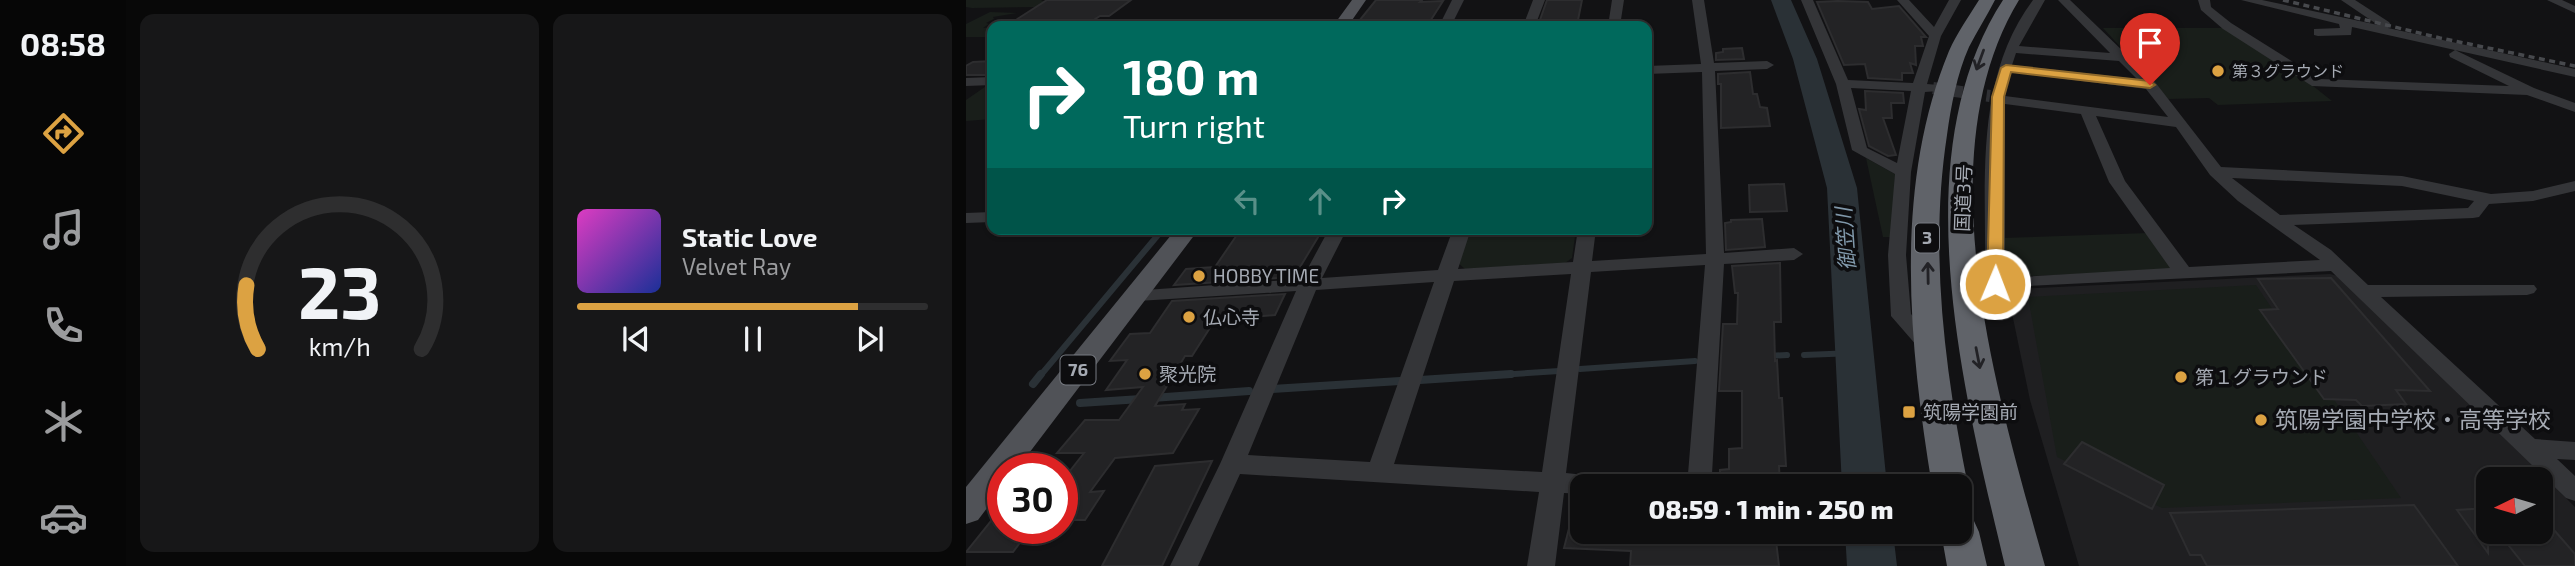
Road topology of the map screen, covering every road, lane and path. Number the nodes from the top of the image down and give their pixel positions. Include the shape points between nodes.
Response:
1 (1359, 0) edge
2 (1458, 0) edge
3 (1539, 0) edge
4 (1618, 0) edge
5 (1698, 0) edge
6 (1807, 0) edge
7 (1903, 0) edge
8 (1955, 0) edge
9 (1987, 0) edge
10 (2011, 0) edge
11 (2039, 0) edge
12 (2064, 0) edge
13 (2204, 0) edge
14 (2247, 0) edge
15 (2347, 0) edge
16 (2553, 0) edge
17 (2575, 10) edge
18 (1344, 21) edge
19 (1448, 21) edge
20 (1531, 21) edge
21 (1615, 21) edge
22 (2346, 21) junction
23 (2318, 32) dead end
24 (2398, 34) junction
25 (1935, 36) junction
26 (2457, 48) junction
27 (2013, 49) junction
28 (2125, 58) junction
29 (1767, 65) dead end
30 (1708, 67) junction
31 (2006, 68) junction
32 (1652, 70) edge
33 (2575, 73) edge
34 (987, 81) edge
35 (966, 82) edge
36 (1843, 84) junction
37 (2150, 85) junction
38 (1926, 87) junction
39 (2529, 91) junction
40 (1995, 97) junction
41 (2575, 108) edge
42 (2087, 111) junction
43 (2181, 122) junction
44 (1903, 172) junction
45 (2216, 172) junction
46 (2575, 186) edge
47 (2484, 199) junction
48 (987, 217) edge
49 (966, 218) edge
50 (2275, 220) junction
51 (1183, 235) edge
52 (1335, 235) edge
53 (1460, 235) edge
54 (1586, 235) edge
55 (1794, 254) dead end
56 (1715, 258) junction
57 (2335, 265) junction
58 (1582, 266) junction
59 (2183, 274) junction
60 (1447, 275) junction
61 (1309, 284) junction
62 (2527, 289) dead end
63 (2365, 291) junction
64 (1138, 295) junction
65 (1932, 350) junction
66 (2526, 447) junction
67 (2575, 450) edge
68 (1232, 464) junction
69 (1379, 472) junction
70 (1700, 474) edge
71 (1948, 474) edge
72 (1552, 482) junction
73 (1570, 483) edge
74 (2575, 491) edge
75 (966, 510) edge
76 (1962, 544) edge
77 (1184, 566) edge
78 (1541, 566) edge
79 (1967, 566) edge
80 (2025, 566) edge

1 - 18 main road
2 - 19 street
3 - 20 street
4 - 21 street
5 - 30 street
6 - 36 street
7 - 25 street
8 - 25 street
65 -> 9 highway, 国道3号 / 3 via 1926,214 1936,124 1964,37
10 -> 80 highway, 国道3号 / 3 via 1987,40 1975,72 1960,217 1973,334
11 - 27 street
12 - 28 street
13 - 39 street via 2205,8 2227,26 2317,83
14 - 22 street
15 - 24 street
16 - 17 street
22 - 23 street via 2347,32
22 - 24 street
24 - 26 street
25 - 38 street
26 - 33 street
26 - 39 street via 2457,55
27 - 28 street
27 - 31 street
28 - 37 street
29 - 30 street
30 - 32 street
30 - 56 street
31 - 37 street
31 - 40 street
34 - 35 street
36 - 38 street
36 - 44 street via 1860,150
37 - 43 street
38 - 44 street
39 - 41 street
40 - 42 street
40 - 59 street via 1995,284
42 - 43 street
42 - 59 street via 2117,182
43 - 45 street
44 - 65 street via 1897,255 1901,316
45 - 47 street via 2402,181
45 - 50 street
46 - 47 street via 2533,197
47 - 50 street via 2473,213
48 - 49 street
50 - 57 street
51 - 64 main road, 76
52 - 61 street
53 - 60 street
54 - 58 street
55 - 56 street
56 - 58 street
56 - 70 street
57 - 59 street
57 - 63 street
58 - 60 street
58 - 72 street
60 - 61 street
60 - 69 street
61 - 64 street
61 - 68 street
62 - 63 street
63 - 66 street
64 - 75 main road, 76
65 - 71 highway, 国道3号 / 3
66 - 67 street
66 - 74 street
68 - 69 street
68 - 77 street
69 - 72 street
72 - 73 street
72 - 78 street
76 - 79 highway

